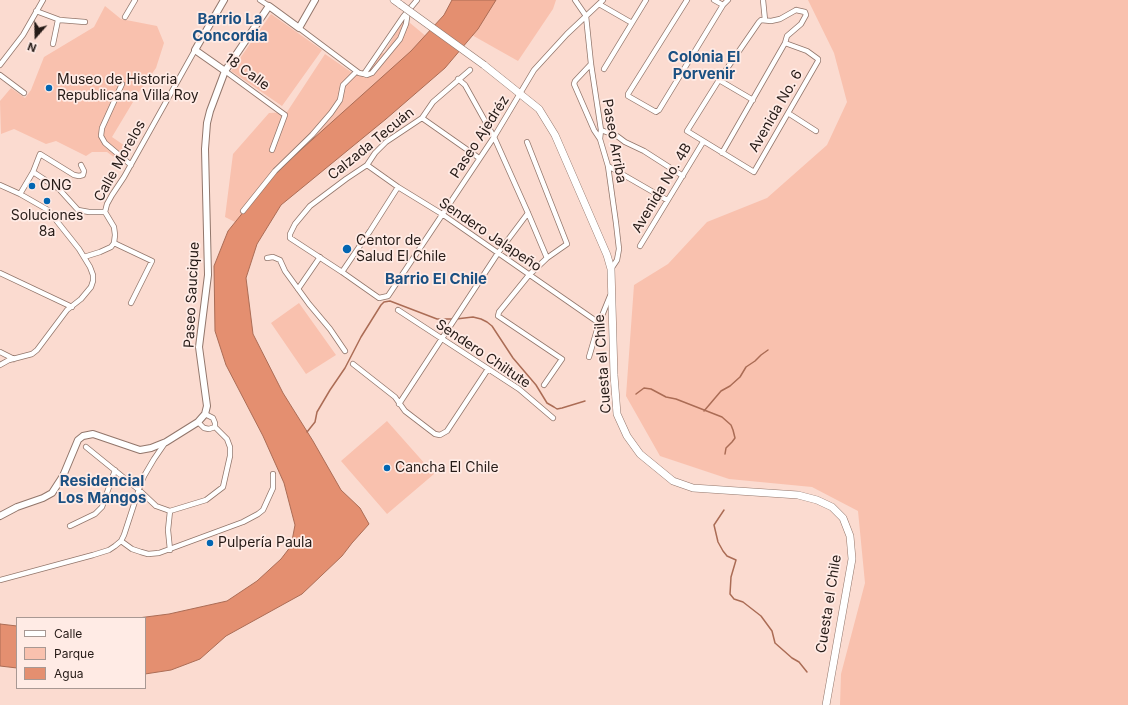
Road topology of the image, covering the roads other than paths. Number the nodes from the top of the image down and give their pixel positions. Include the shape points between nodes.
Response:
1 (43, 0) edge
2 (135, 0) edge
3 (224, 0) edge
4 (260, 0) edge
5 (315, 0) edge
6 (394, 0) edge
7 (417, 0) edge
8 (576, 0) edge
9 (646, 0) edge
10 (687, 0) edge
11 (714, 0) edge
12 (728, 0) edge
13 (763, 0) edge
14 (601, 2) edge
15 (723, 5) junction
16 (269, 6) junction
17 (408, 11) junction
18 (36, 12) junction
19 (586, 16) junction
20 (125, 17) dead end
21 (58, 20) junction
22 (765, 20) junction
23 (85, 22) dead end
24 (632, 23) junction
25 (299, 28) junction
26 (785, 43) junction
27 (53, 44) dead end
28 (195, 50) junction
29 (591, 64) junction
30 (0, 65) edge
31 (604, 69) dead end
32 (470, 70) dead end
33 (225, 71) junction
34 (356, 72) junction
35 (364, 74) junction
36 (0, 75) edge
37 (458, 79) junction
38 (719, 80) junction
39 (122, 84) dead end
40 (24, 93) dead end
41 (520, 94) junction
42 (752, 100) junction
43 (788, 113) junction
44 (422, 118) junction
45 (600, 130) junction
46 (816, 130) dead end
47 (494, 136) junction
48 (600, 139) junction
49 (527, 142) dead end
50 (703, 142) junction
51 (272, 150) dead end
52 (722, 153) junction
53 (479, 158) junction
54 (81, 165) dead end
55 (131, 165) junction
56 (367, 165) junction
57 (608, 166) junction
58 (33, 172) junction
59 (682, 176) junction
60 (0, 184) edge
61 (398, 187) junction
62 (20, 194) junction
63 (668, 200) junction
64 (243, 211) dead end
65 (105, 212) junction
66 (528, 212) junction
67 (442, 214) junction
68 (114, 243) junction
69 (640, 246) dead end
70 (498, 253) junction
71 (84, 257) junction
72 (320, 257) junction
73 (267, 258) dead end
74 (547, 258) junction
75 (611, 269) junction
76 (342, 272) junction
77 (0, 274) edge
78 (529, 275) junction
79 (298, 289) junction
80 (611, 293) junction
81 (131, 303) dead end
82 (72, 307) junction
83 (398, 310) dead end
84 (599, 323) junction
85 (442, 339) junction
86 (345, 351) dead end
87 (0, 352) edge
88 (589, 356) dead end
89 (14, 359) junction
90 (353, 364) dead end
91 (0, 365) edge
92 (488, 369) junction
93 (544, 385) dead end
94 (399, 404) junction
95 (205, 414) junction
96 (553, 418) dead end
97 (198, 422) junction
98 (215, 427) junction
99 (166, 442) junction
100 (86, 447) dead end
101 (115, 470) junction
102 (273, 474) dead end
103 (139, 490) junction
104 (170, 511) junction
105 (0, 516) edge
106 (70, 526) dead end
107 (121, 541) junction
108 (170, 550) junction
109 (0, 580) edge
110 (826, 705) edge

1 - 18 street
2 - 20 street
3 - 28 street, Calle Morelos
4 - 16 street
5 - 25 street
6 - 41 main road, Cuesta el Chile, bridge
7 - 17 street
8 - 19 street
9 - 24 street
10 - 15 street via 628,94 656,112 660,110
11 - 15 street
12 - 15 street
13 - 22 street
14 - 19 street, Paseo Ajedréz
14 - 24 street
16 - 25 street
16 - 33 street, Paseo Saucique
17 - 35 street
17 - 35 street via 400,39 372,73
18 - 21 street
18 - 30 street via 23,35
19 - 29 street, Paseo Arriba
19 - 41 street, Paseo Ajedréz via 534,70
21 - 23 street
21 - 27 street
22 - 26 street via 780,19 796,10 805,12 801,24 786,36
22 - 38 street via 759,22
24 - 31 street
25 - 34 street
26 - 42 street
26 - 43 street, Avenida No. 6 via 807,51 818,59
28 - 33 street, 18 Calle
28 - 55 street, Calle Morelos
29 - 45 street, Paseo Arriba
29 - 48 street via 574,84
32 - 37 street, Calzada Tecuán
33 - 51 street, 18 Calle via 285,115
33 - 95 street, Paseo Saucique via 210,111 206,136 208,275 199,347 207,406
34 - 35 street
34 - 64 street via 343,85 340,100 331,113 275,171
36 - 40 street
37 - 44 street, Calzada Tecuán via 433,102
37 - 47 street via 465,84
38 - 42 street
38 - 50 street via 687,131
39 - 55 street via 102,128 101,136 105,143
41 - 47 street, Paseo Ajedréz
41 - 75 main road, Cuesta el Chile via 538,109 555,135
42 - 52 street
43 - 46 street
43 - 52 street, Avenida No. 6 via 754,172
44 - 53 street
44 - 56 street, Calzada Tecuán via 374,152
45 - 48 street, Paseo Arriba
45 - 59 street via 644,151
47 - 53 street, Paseo Ajedréz
47 - 66 street
48 - 57 street, Paseo Arriba
49 - 74 street via 567,244
50 - 52 street
50 - 59 street, Avenida No. 4B
53 - 67 street, Paseo Ajedréz
54 - 58 street via 83,175 74,175 40,154
55 - 65 street, Calle Morelos via 112,195
56 - 61 street, Sendero Jalapeño
56 - 72 street, Calzada Tecuán via 310,206 295,224 290,238
57 - 63 street
57 - 75 street, Paseo Arriba via 619,249 617,260
58 - 62 street
58 - 65 street via 59,189 78,210
59 - 63 street, Avenida No. 4B
60 - 62 street
61 - 67 street, Sendero Jalapeño
61 - 76 street
62 - 71 street via 48,210
63 - 69 street, Avenida No. 4B
65 - 68 street, Calle Morelos via 114,227
66 - 70 street
66 - 74 street
67 - 70 street, Sendero Jalapeño
67 - 76 street, Paseo Ajedréz via 388,296 379,298
68 - 71 street via 111,247
68 - 81 street via 152,261
70 - 78 street, Sendero Jalapeño
70 - 85 street
71 - 82 street via 93,275 93,281 91,287
72 - 76 street
72 - 79 street
73 - 79 street via 280,260
74 - 78 street
75 - 80 main road, Cuesta el Chile
77 - 82 street
78 - 84 street, Sendero Jalapeño
78 - 93 street via 498,316 562,359
79 - 86 street
80 - 84 street
80 - 110 main road, Cuesta el Chile via 617,414 627,436 640,454 672,481 693,488 798,496 817,500 832,507 843,518 850,536 852,559
82 - 89 street via 32,354
83 - 85 street, Sendero Chiltute
84 - 88 street
85 - 92 street, Sendero Chiltute
85 - 94 street
87 - 89 street
89 - 91 street
90 - 94 street via 395,397
92 - 94 street via 448,431 440,435 434,434
92 - 96 street, Sendero Chiltute via 519,389
95 - 97 street
95 - 98 street via 212,418
97 - 98 street via 204,428
97 - 99 street
98 - 104 street via 227,439 230,447 224,487 206,500
99 - 103 street via 154,458
99 - 105 street via 140,450 93,434 83,436 78,440 63,476 52,493
100 - 101 street
101 - 103 street
101 - 106 street via 102,507 96,514
102 - 108 street via 273,488 263,510 258,514
103 - 104 street via 156,506
103 - 107 street
104 - 108 street
107 - 108 street via 132,549 148,554
107 - 109 street via 109,550

